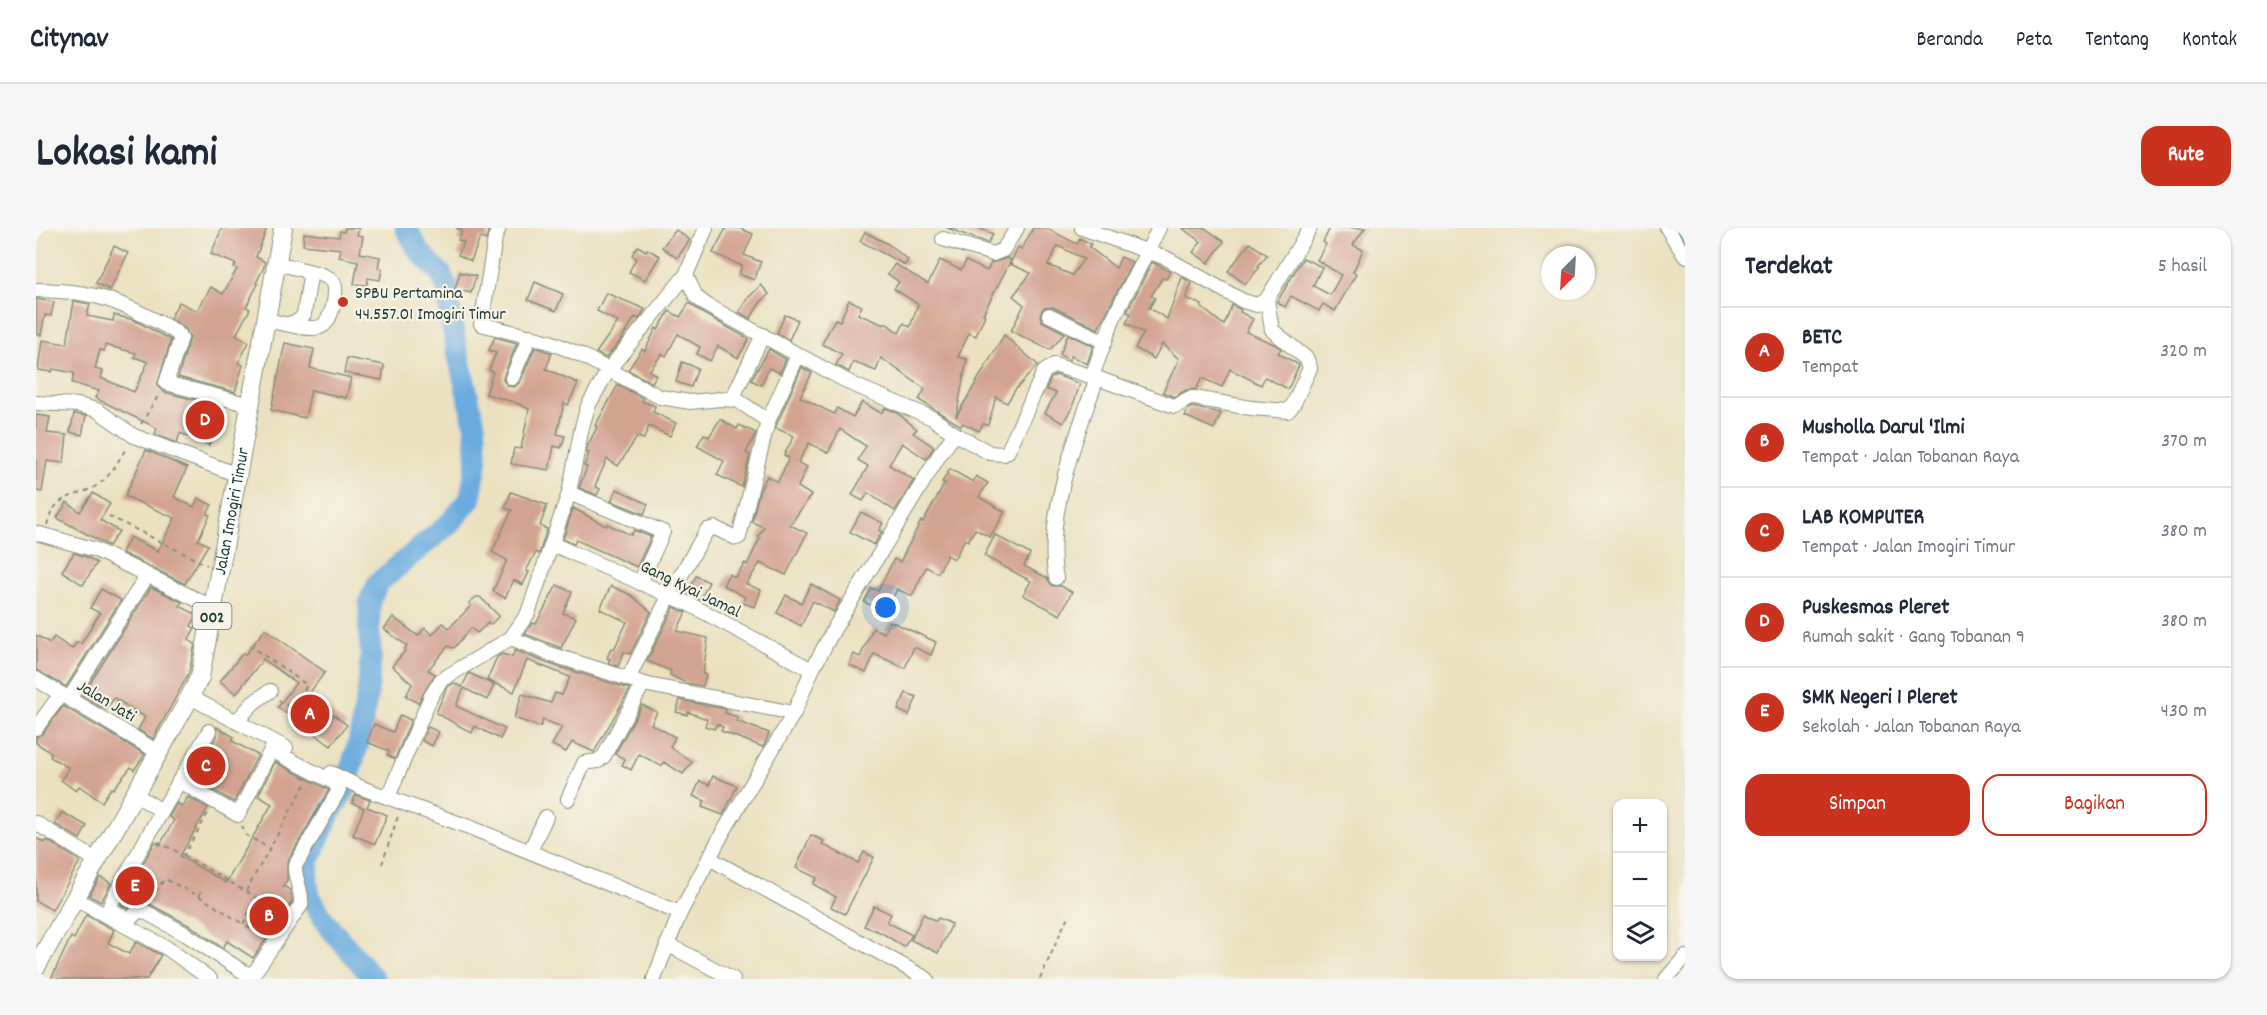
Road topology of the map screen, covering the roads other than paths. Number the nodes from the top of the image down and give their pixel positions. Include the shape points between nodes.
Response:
1 (283, 228) edge
2 (499, 228) edge
3 (1017, 228) edge
4 (1082, 228) edge
5 (1159, 228) edge
6 (1310, 228) edge
7 (1667, 228) edge
8 (700, 230) edge
9 (943, 238) dead end
10 (1148, 252) junction
11 (1685, 256) edge
12 (276, 263) junction
13 (304, 270) junction
14 (686, 275) junction
15 (36, 290) edge
16 (1267, 299) junction
17 (1049, 315) dead end
18 (265, 320) junction
19 (288, 324) junction
20 (763, 335) junction
21 (530, 336) junction
22 (1105, 342) junction
23 (798, 355) junction
24 (609, 369) junction
25 (1094, 377) junction
26 (512, 378) dead end
27 (732, 399) junction
28 (36, 403) edge
29 (250, 405) junction
30 (768, 421) junction
31 (955, 434) junction
32 (238, 475) junction
33 (569, 493) junction
34 (41, 535) edge
35 (552, 544) junction
36 (147, 576) junction
37 (1056, 578) dead end
38 (640, 583) junction
39 (669, 596) junction
40 (214, 608) junction
41 (511, 638) junction
42 (812, 670) junction
43 (36, 679) edge
44 (627, 679) junction
45 (643, 684) junction
46 (268, 693) road end
47 (65, 696) junction
48 (190, 697) junction
49 (794, 713) junction
50 (237, 721) junction
51 (36, 728) edge
52 (209, 731) dead end
53 (158, 752) junction
54 (179, 782) junction
55 (134, 794) junction
56 (388, 797) junction
57 (568, 799) dead end
58 (162, 811) junction
59 (546, 816) dead end
60 (36, 823) edge
61 (530, 851) junction
62 (709, 858) junction
63 (96, 860) junction
64 (75, 899) junction
65 (680, 913) junction
66 (667, 944) junction
67 (1685, 957) edge
68 (36, 967) edge
69 (729, 978) edge
70 (210, 979) edge
71 (654, 979) edge
72 (927, 979) edge
73 (1666, 979) edge

1 - 12 main road, Jalan Imogiri Timur / 002
2 - 21 street via 482,324
3 - 9 street via 1003,250 993,254
4 - 10 street
5 - 10 street
6 - 16 street
7 - 11 street
8 - 14 street
10 - 16 street via 1243,301 1257,305
10 - 22 street
12 - 13 street
12 - 18 main road, Jalan Imogiri Timur / 002
13 - 19 street via 310,277 304,314 299,321
13 - 19 street via 334,282 330,319 318,328
14 - 20 street via 702,303
14 - 24 street
15 - 29 street via 104,297 176,332 180,344 166,383
16 - 25 street via 1272,330 1306,359 1310,368 1288,411 1194,398 1174,405
17 - 22 street
18 - 19 street
18 - 29 main road, Jalan Imogiri Timur / 002
20 - 23 street
20 - 27 street
21 - 24 street
21 - 26 street
22 - 25 street
23 - 30 street
23 - 31 street via 932,418
24 - 27 street via 660,397 690,402
24 - 33 street via 588,406
25 - 31 street via 1050,366 1004,454 990,453
25 - 37 street via 1058,508
27 - 30 street
28 - 32 street via 88,407 105,414 134,436
29 - 32 main road, Jalan Imogiri Timur / 002
30 - 39 street via 739,537 715,528 707,530
31 - 42 street
32 - 40 main road, Jalan Imogiri Timur / 002
33 - 35 street
33 - 38 street via 663,532
34 - 36 street via 96,550
35 - 38 street, Gang Kyai Jamal
35 - 41 street via 528,613
36 - 40 street
36 - 47 street
38 - 39 street, Gang Kyai Jamal
39 - 42 street, Gang Kyai Jamal
39 - 44 street
40 - 48 main road, Jalan Imogiri Timur / 002 via 200,677
41 - 44 street
41 - 56 street via 441,680 430,696
42 - 49 street
43 - 47 street, Jalan Jati
44 - 45 street
45 - 49 street
45 - 57 street via 604,756 584,763
46 - 50 street
47 - 51 street
47 - 53 street, Jalan Jati
48 - 50 street
48 - 53 main road, Jalan Imogiri Timur / 002
49 - 62 street
50 - 56 street via 339,778
52 - 54 street
53 - 55 main road, Jalan Imogiri Timur / 002
54 - 58 street
54 - 58 street via 238,815 271,750 335,783 339,790 295,866 302,902 254,974 247,974 140,909 129,920 110,906
55 - 58 street
55 - 63 main road, Jalan Imogiri Timur / 002
56 - 61 street
59 - 61 street
60 - 63 street
61 - 65 street
62 - 65 street
62 - 72 street
63 - 64 main road, Jalan Imogiri Timur / 002
64 - 68 main road, Jalan Imogiri Timur / 002
64 - 70 street via 166,948
65 - 66 street
66 - 69 street
66 - 71 street
67 - 73 street

